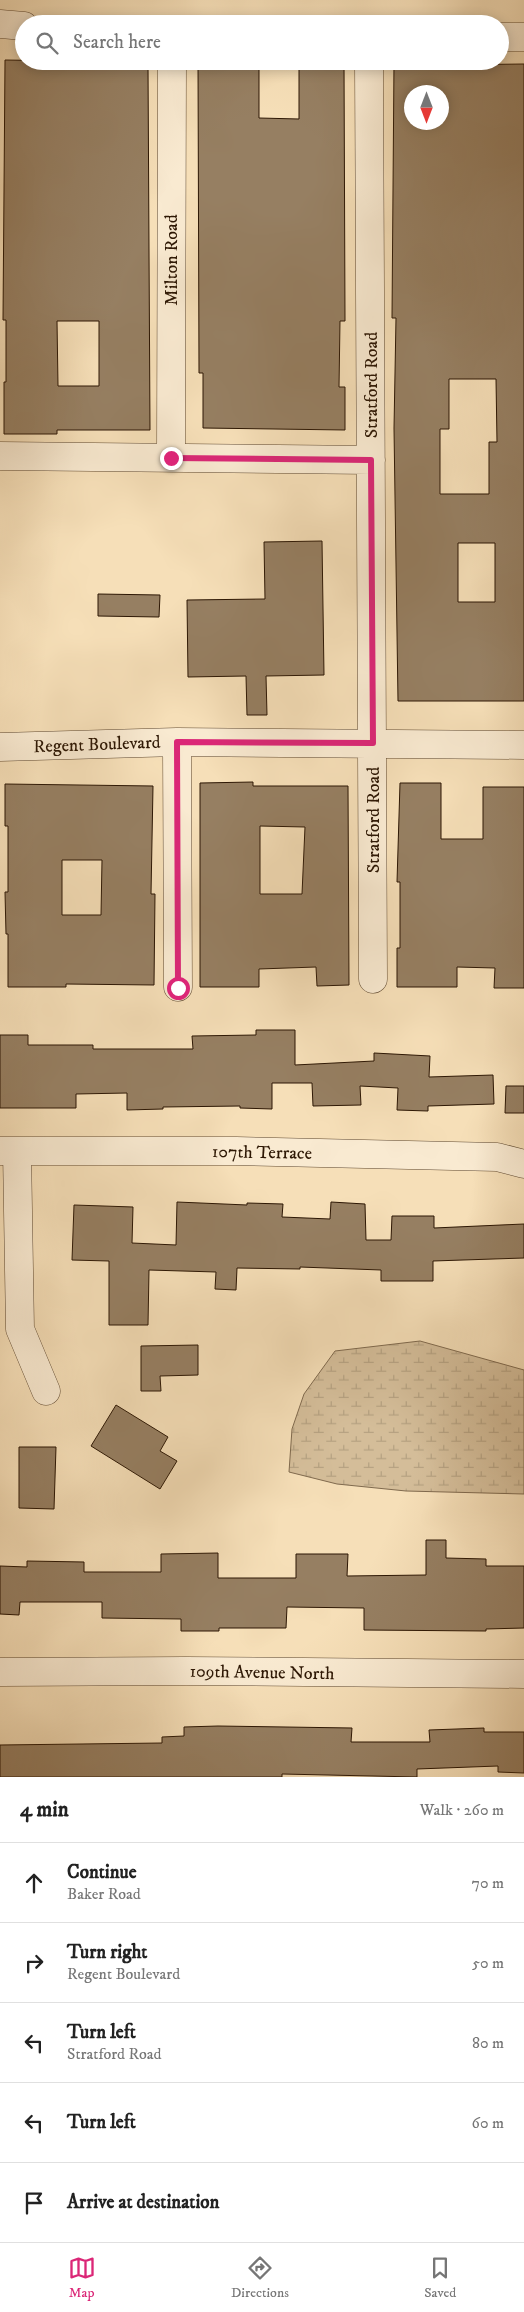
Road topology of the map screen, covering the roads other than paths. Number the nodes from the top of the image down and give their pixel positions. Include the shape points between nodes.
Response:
1 (0, 24) edge
2 (15, 25) edge
3 (509, 37) edge
4 (524, 37) edge
5 (172, 70) edge
6 (369, 70) edge
7 (0, 456) edge
8 (171, 458) junction
9 (371, 460) junction
10 (177, 742) junction
11 (373, 743) junction
12 (524, 745) edge
13 (0, 747) edge
14 (373, 979) dead end
15 (178, 988) dead end
16 (8, 1151) edge
17 (524, 1164) edge
18 (46, 1391) dead end
19 (0, 1672) edge
20 (524, 1674) edge

1 - 2 street
3 - 4 street
5 - 8 street, Milton Road
6 - 9 street, Stratford Road
7 - 8 street
8 - 9 street
9 - 11 street, Stratford Road
10 - 11 street, Regent Boulevard
10 - 13 street, Regent Boulevard
10 - 15 street
11 - 12 street, Regent Boulevard
11 - 14 street, Stratford Road
16 - 17 street, 107th Terrace via 236,1151 497,1157
16 - 18 street via 20,1329
19 - 20 street, 109th Avenue North

